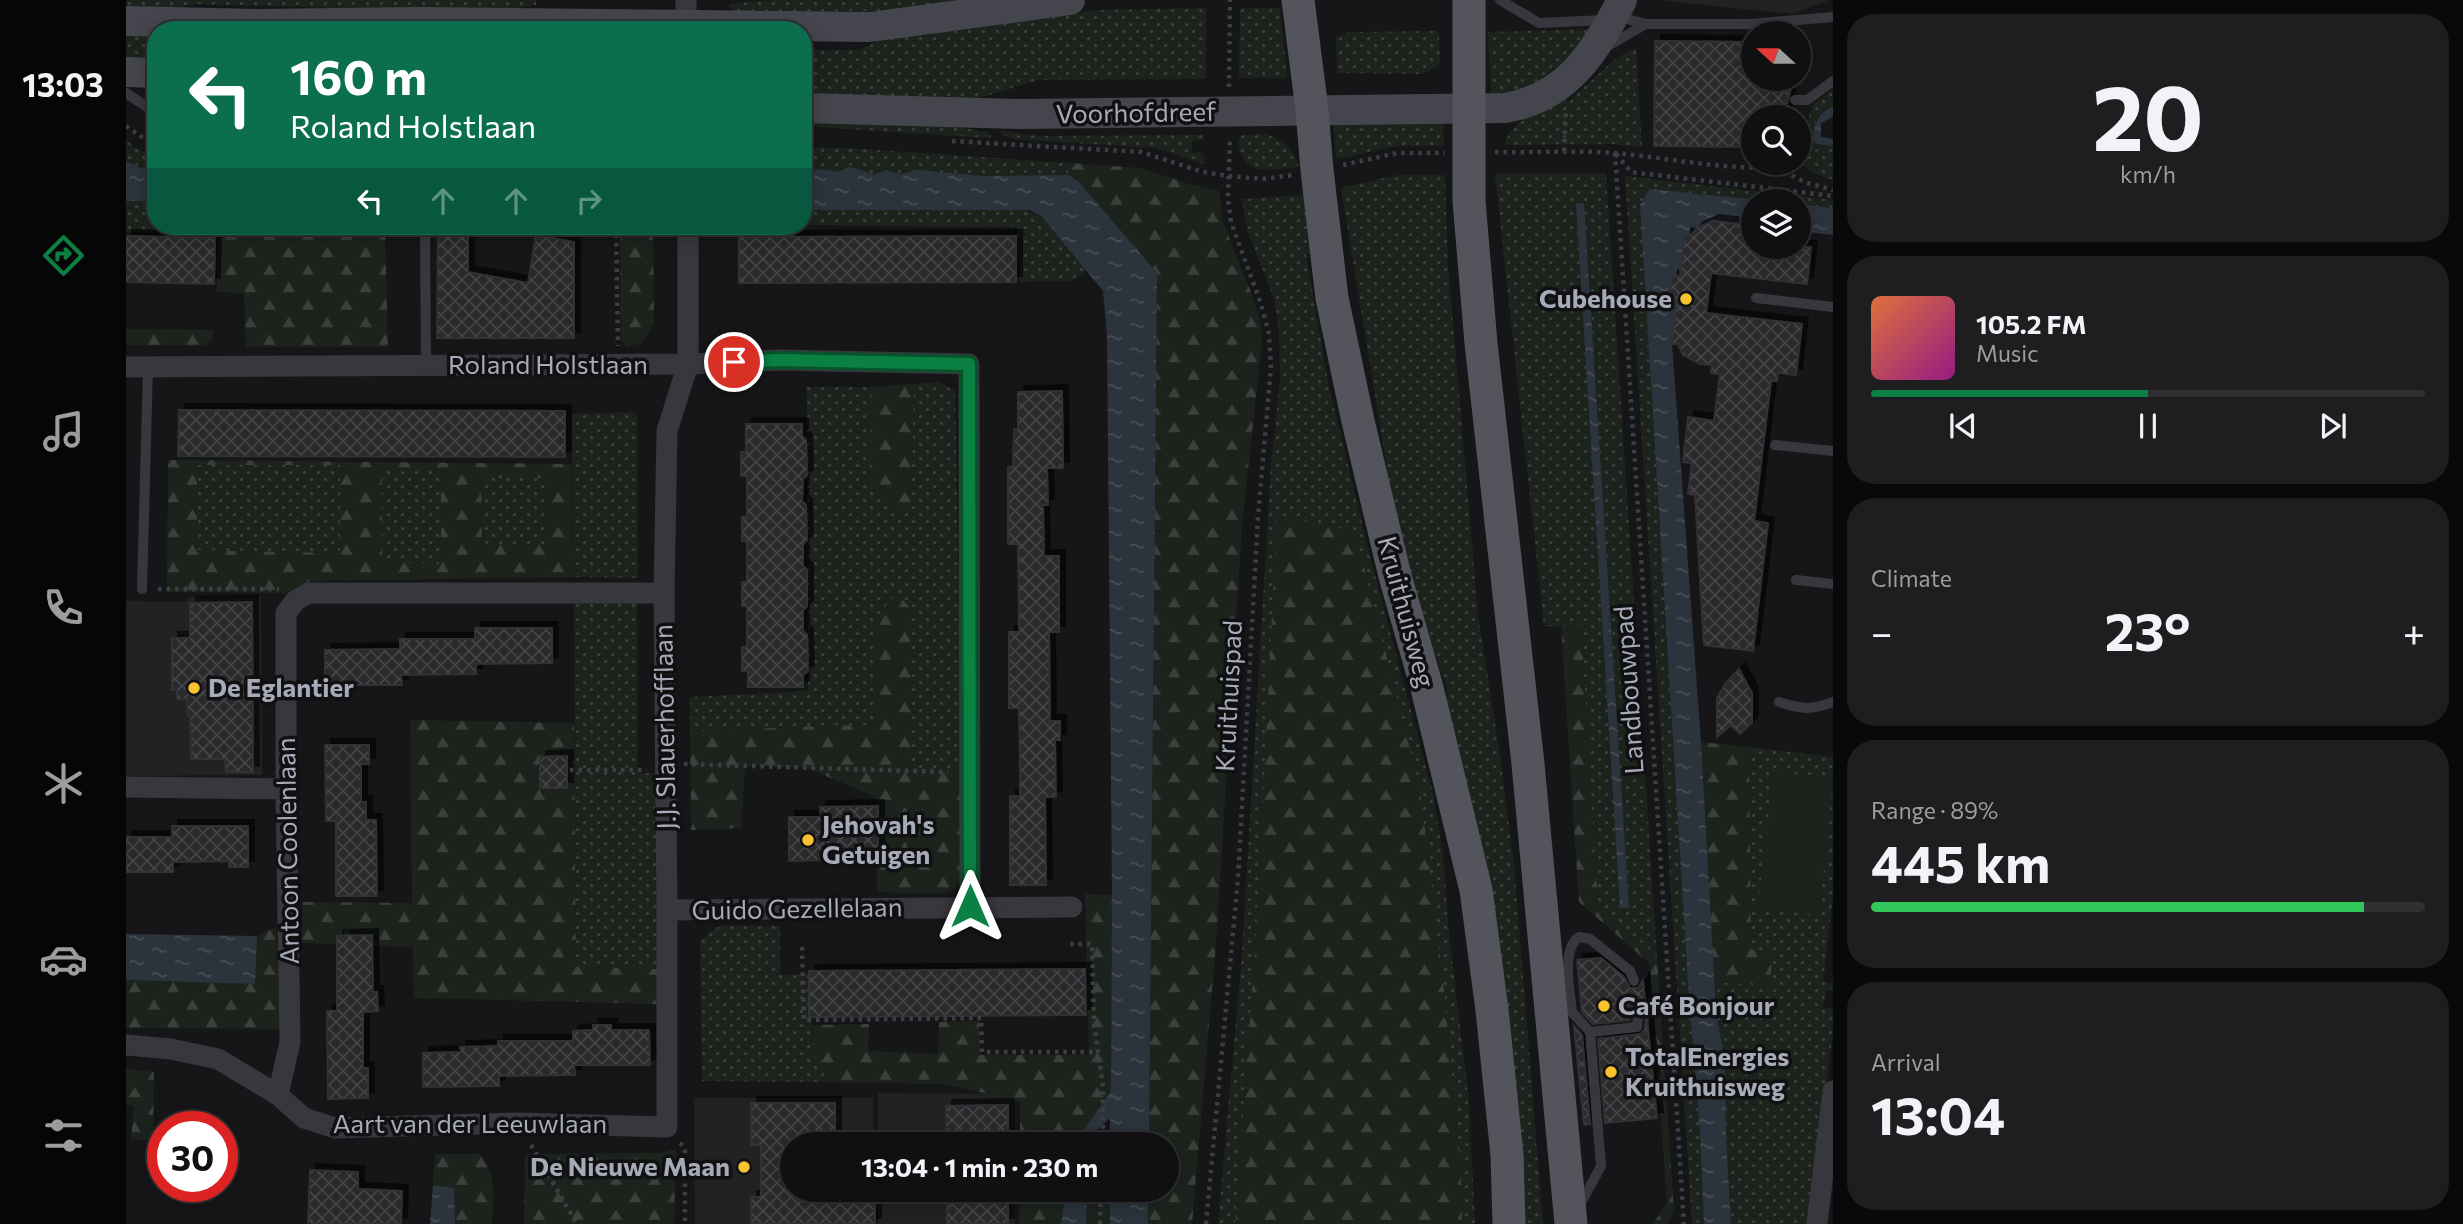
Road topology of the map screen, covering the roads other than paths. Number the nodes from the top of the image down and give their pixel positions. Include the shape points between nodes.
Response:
1 (1070, 0) edge
2 (1298, 0) edge
3 (1469, 0) edge
4 (1500, 0) edge
5 (1617, 10) edge
6 (1833, 17) edge
7 (686, 19) edge
8 (126, 21) edge
9 (732, 21) edge
10 (812, 24) edge
11 (1646, 24) junction
12 (1591, 55) junction
13 (126, 72) edge
14 (147, 72) edge
15 (1833, 80) edge
16 (126, 93) edge
17 (1795, 100) dead end
18 (147, 107) edge
19 (812, 108) edge
20 (1468, 108) junction
21 (1312, 110) junction
22 (425, 235) edge
23 (688, 235) edge
24 (1756, 298) dead end
25 (1833, 307) edge
26 (688, 364) junction
27 (426, 366) junction
28 (126, 367) edge
29 (148, 368) junction
30 (1775, 445) dead end
31 (1833, 451) edge
32 (1796, 580) dead end
33 (1833, 584) edge
34 (142, 589) road end
35 (664, 593) junction
36 (1779, 702) dead end
37 (1833, 702) edge
38 (126, 787) edge
39 (286, 789) junction
40 (970, 906) junction
41 (1072, 907) dead end
42 (667, 911) junction
43 (1634, 981) dead end
44 (1560, 1005) junction
45 (1638, 1016) dead end
46 (1590, 1032) junction
47 (126, 1045) edge
48 (1833, 1091) edge
49 (278, 1095) junction
50 (667, 1127) joint
51 (1571, 1223) edge
52 (1510, 1224) edge
53 (1817, 1224) edge

1 - 10 street via 870,27
2 - 21 main road, Kruithuisweg
3 - 20 main road
4 - 5 lane via 1539,23
5 - 11 lane via 1627,19
5 - 12 street, Voorhofdreef
6 - 11 lane via 1750,24
7 - 8 street
7 - 9 street
11 - 12 lane
12 - 20 street, Voorhofdreef via 1562,85 1520,106
13 - 14 street
15 - 17 lane via 1807,100
16 - 18 lane
19 - 21 street, Voorhofdreef via 1020,114
20 - 21 street, Voorhofdreef
20 - 44 main road via 1469,201 1481,343
21 - 52 main road, Kruithuisweg via 1332,299 1357,421 1475,890 1492,1010
22 - 27 lane
23 - 26 street, J.J. Slauerhofflaan
24 - 25 lane
26 - 27 street, Roland Holstlaan
26 - 35 street, J.J. Slauerhofflaan via 667,431
26 - 40 street, Roland Holstlaan via 780,360 969,364
27 - 29 street, Roland Holstlaan
28 - 29 street, Roland Holstlaan
29 - 34 lane
30 - 31 lane
32 - 33 lane
35 - 39 street, Antoon Coolenlaan via 309,593 286,613
35 - 42 street, J.J. Slauerhofflaan
36 - 37 lane via 1802,710
38 - 39 street
39 - 49 street, Antoon Coolenlaan via 290,1042
40 - 41 street, Guido Gezellelaan
40 - 42 street, Guido Gezellelaan
42 - 50 street, J.J. Slauerhofflaan
43 - 44 lane via 1630,971 1590,939 1579,937 1569,948
44 - 46 lane
44 - 51 main road
45 - 46 lane via 1637,1027
46 - 51 lane via 1601,1166
47 - 49 street, Aart van der Leeuwlaan via 218,1059
48 - 53 street
49 - 50 street, Aart van der Leeuwlaan via 304,1118 335,1128 519,1123

